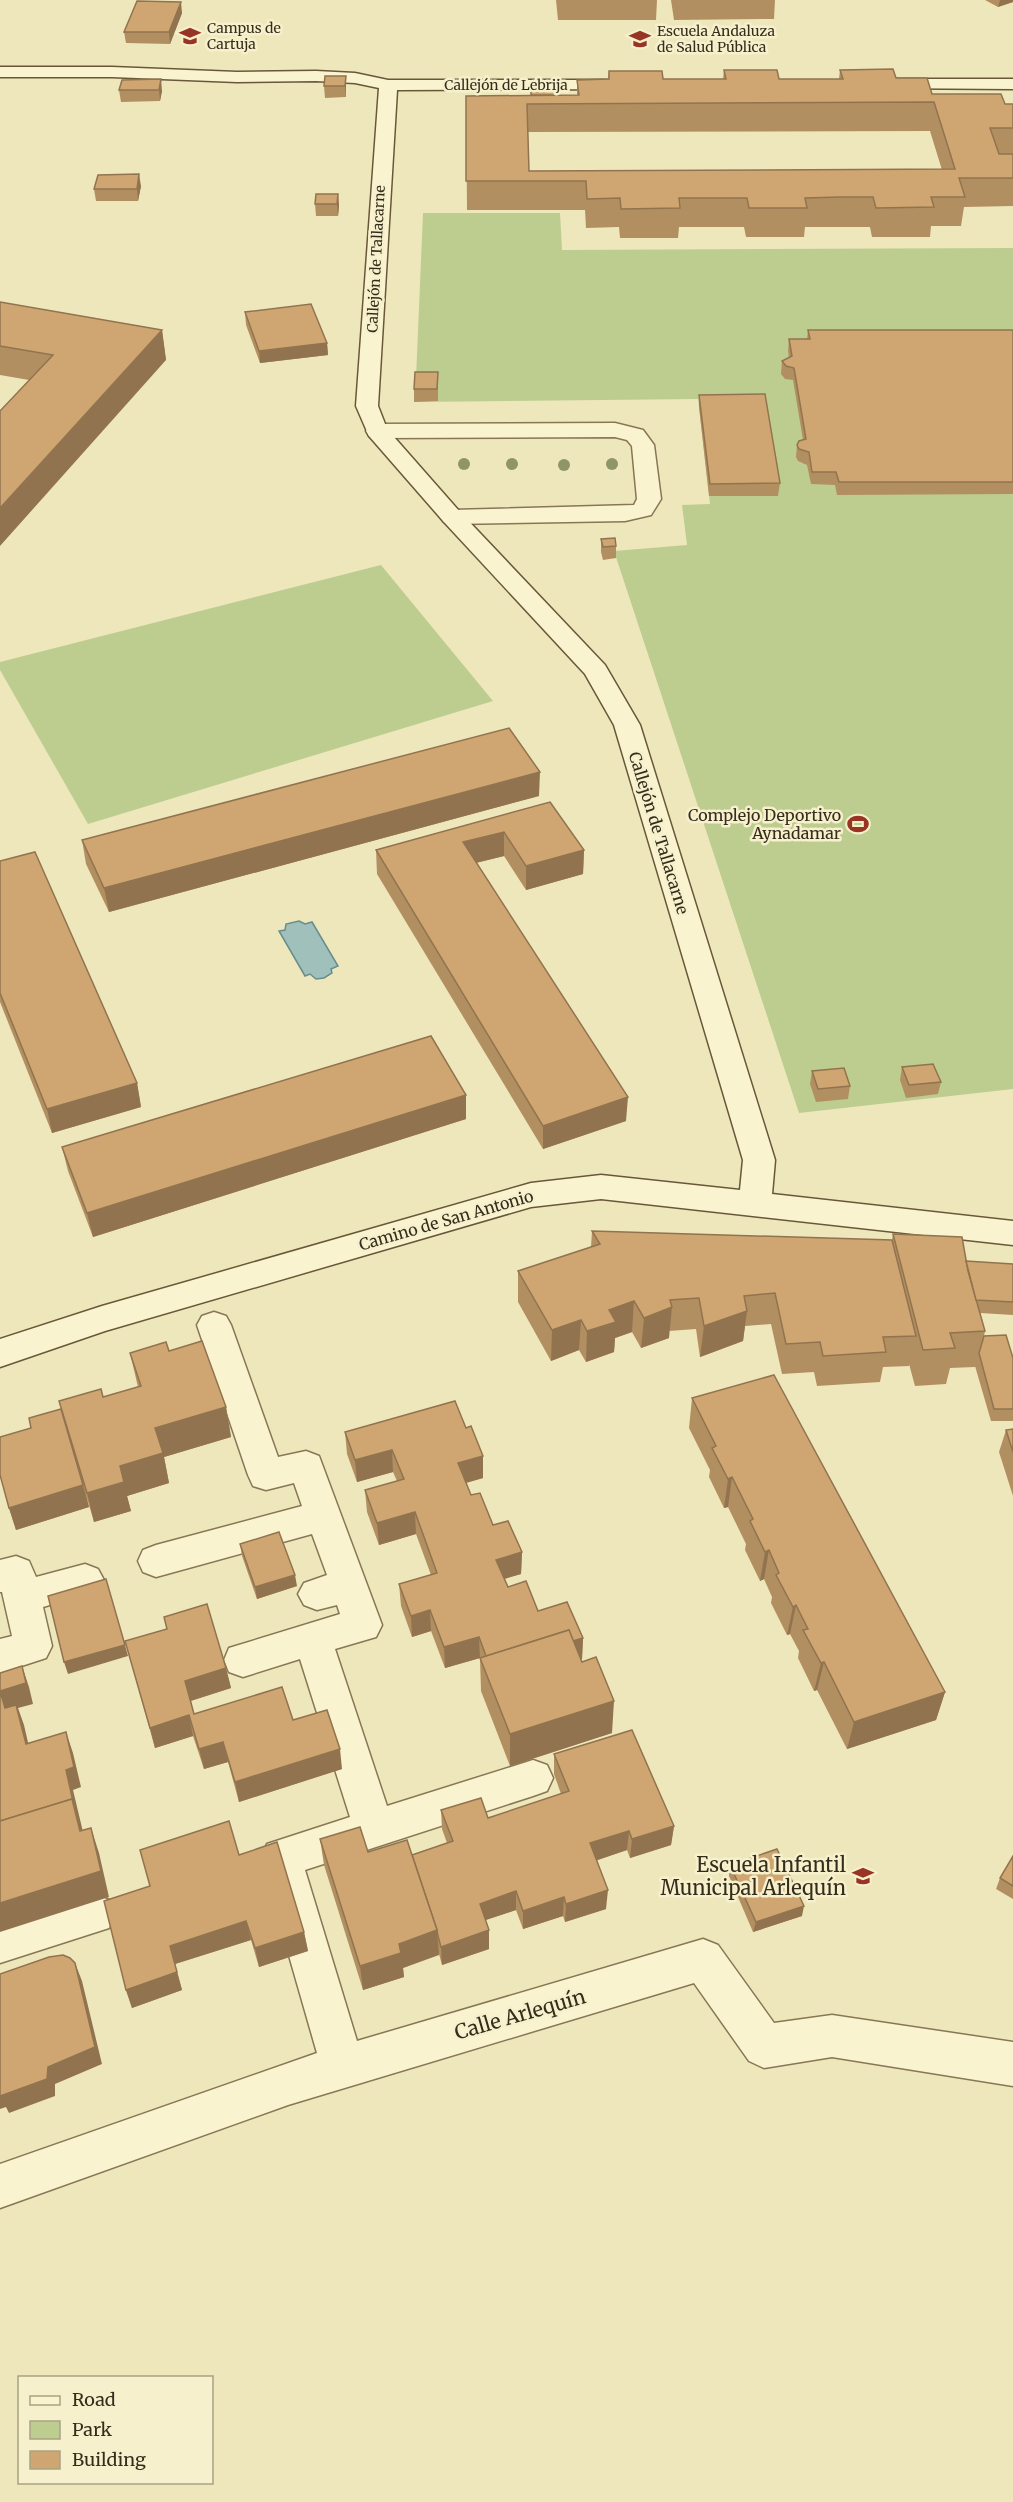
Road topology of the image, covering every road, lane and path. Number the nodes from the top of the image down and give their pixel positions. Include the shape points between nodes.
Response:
1 (0, 72) edge
2 (636, 84) edge
3 (863, 84) edge
4 (1013, 84) edge
5 (388, 85) junction
6 (377, 431) junction
7 (452, 518) junction
8 (755, 1203) junction
9 (1013, 1233) edge
10 (214, 1325) dead end
11 (0, 1353) edge
12 (324, 1515) junction
13 (156, 1561) dead end
14 (85, 1580) dead end
15 (11, 1587) edge
16 (312, 1638) junction
17 (0, 1656) edge
18 (243, 1660) dead end
19 (533, 1778) dead end
20 (374, 1828) junction
21 (94, 1914) dead end
22 (0, 1942) edge
23 (1013, 2064) edge
24 (343, 2067) junction
25 (0, 2186) edge

1 - 5 street, Callejón de Lebrija via 316,76
2 - 5 street, Callejón de Lebrija
3 - 4 street
5 - 6 street, Callejón de Tallacarne via 367,406
6 - 7 street, Callejón de Tallacarne
6 - 7 street via 615,430 635,435 643,445 649,499 643,510 625,514
7 - 8 street, Callejón de Tallacarne via 596,670 627,725 759,1160
8 - 9 street, Camino de San Antonio
8 - 11 street, Camino de San Antonio via 601,1187 531,1195 102,1319
10 - 12 street via 266,1475 306,1466
12 - 13 street
12 - 16 street via 333,1589 363,1625
14 - 15 street
15 - 17 street via 33,1646
16 - 18 street
16 - 20 street
19 - 20 street
20 - 24 street via 281,1858
21 - 22 street
23 - 24 street, Calle Arlequín via 832,2036 764,2046 704,1960
24 - 25 street, Calle Arlequín

